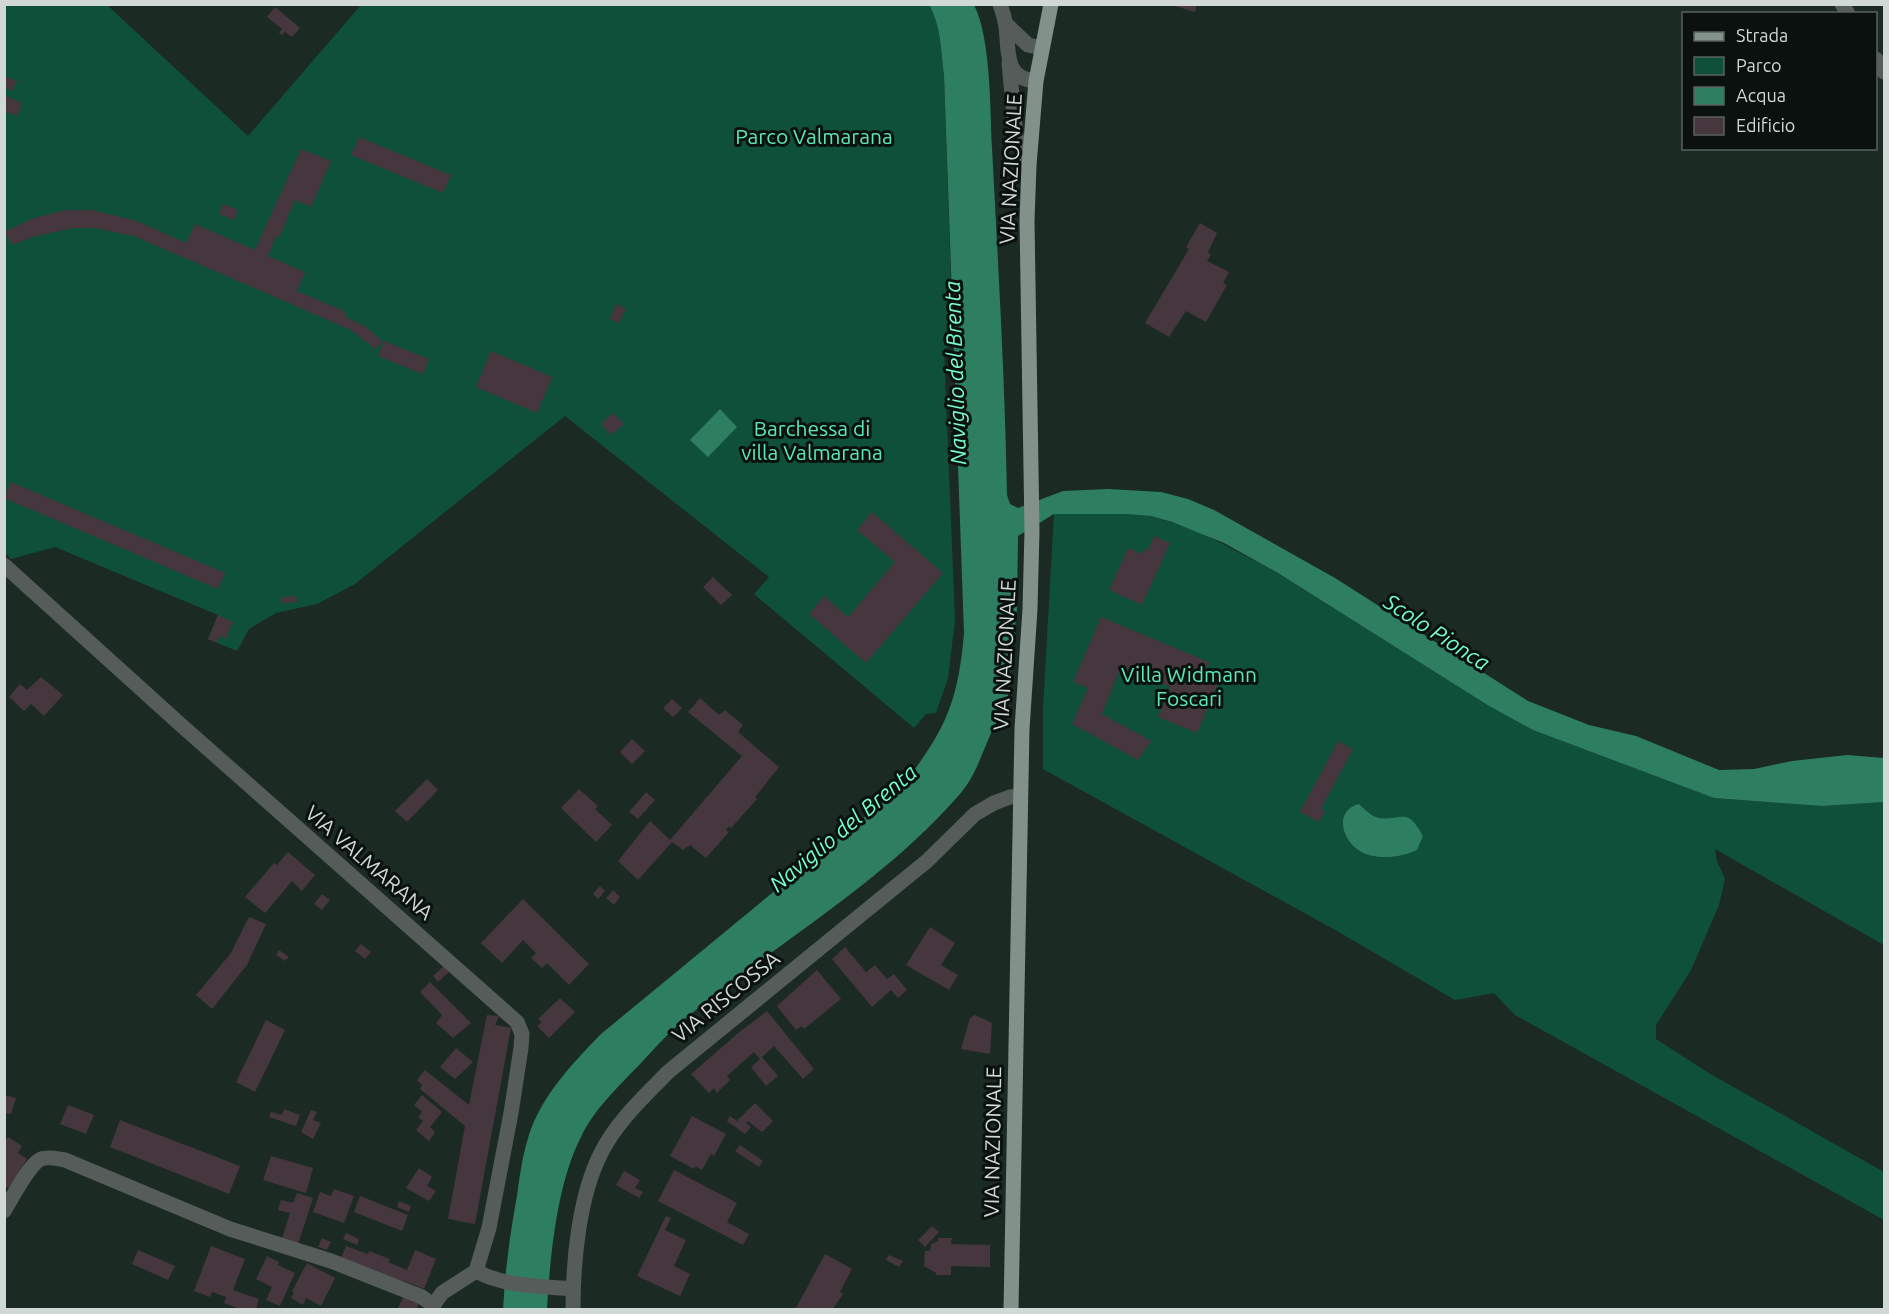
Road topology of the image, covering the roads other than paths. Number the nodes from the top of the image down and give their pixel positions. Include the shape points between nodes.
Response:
1 (1000, 4) edge
2 (1051, 4) edge
3 (1006, 24) junction
4 (1042, 48) junction
5 (1009, 63) junction
6 (1036, 81) junction
7 (1029, 165) junction
8 (4, 565) edge
9 (1020, 796) junction
10 (4, 1211) edge
11 (476, 1271) junction
12 (568, 1288) junction
13 (431, 1307) edge
14 (573, 1310) edge
15 (1011, 1310) edge

1 - 3 street
2 - 4 main road, VIA NAZIONALE
3 - 4 street via 1028,45
3 - 5 street
4 - 6 main road, VIA NAZIONALE
5 - 6 street via 1023,79
5 - 7 street via 1016,136
6 - 7 main road, VIA NAZIONALE
7 - 9 main road, VIA NAZIONALE via 1032,531
8 - 11 street, VIA VALMARANA via 517,1022 522,1034 511,1113 489,1228
9 - 12 street, VIA RISCOSSA via 994,803 975,814 927,861 668,1072 635,1106 595,1167
9 - 15 main road, VIA NAZIONALE
10 - 13 street via 28,1171 40,1159 54,1158 230,1228 331,1261 422,1297
11 - 12 street via 503,1282
11 - 13 street via 442,1293
12 - 14 street, VIA RISCOSSA

